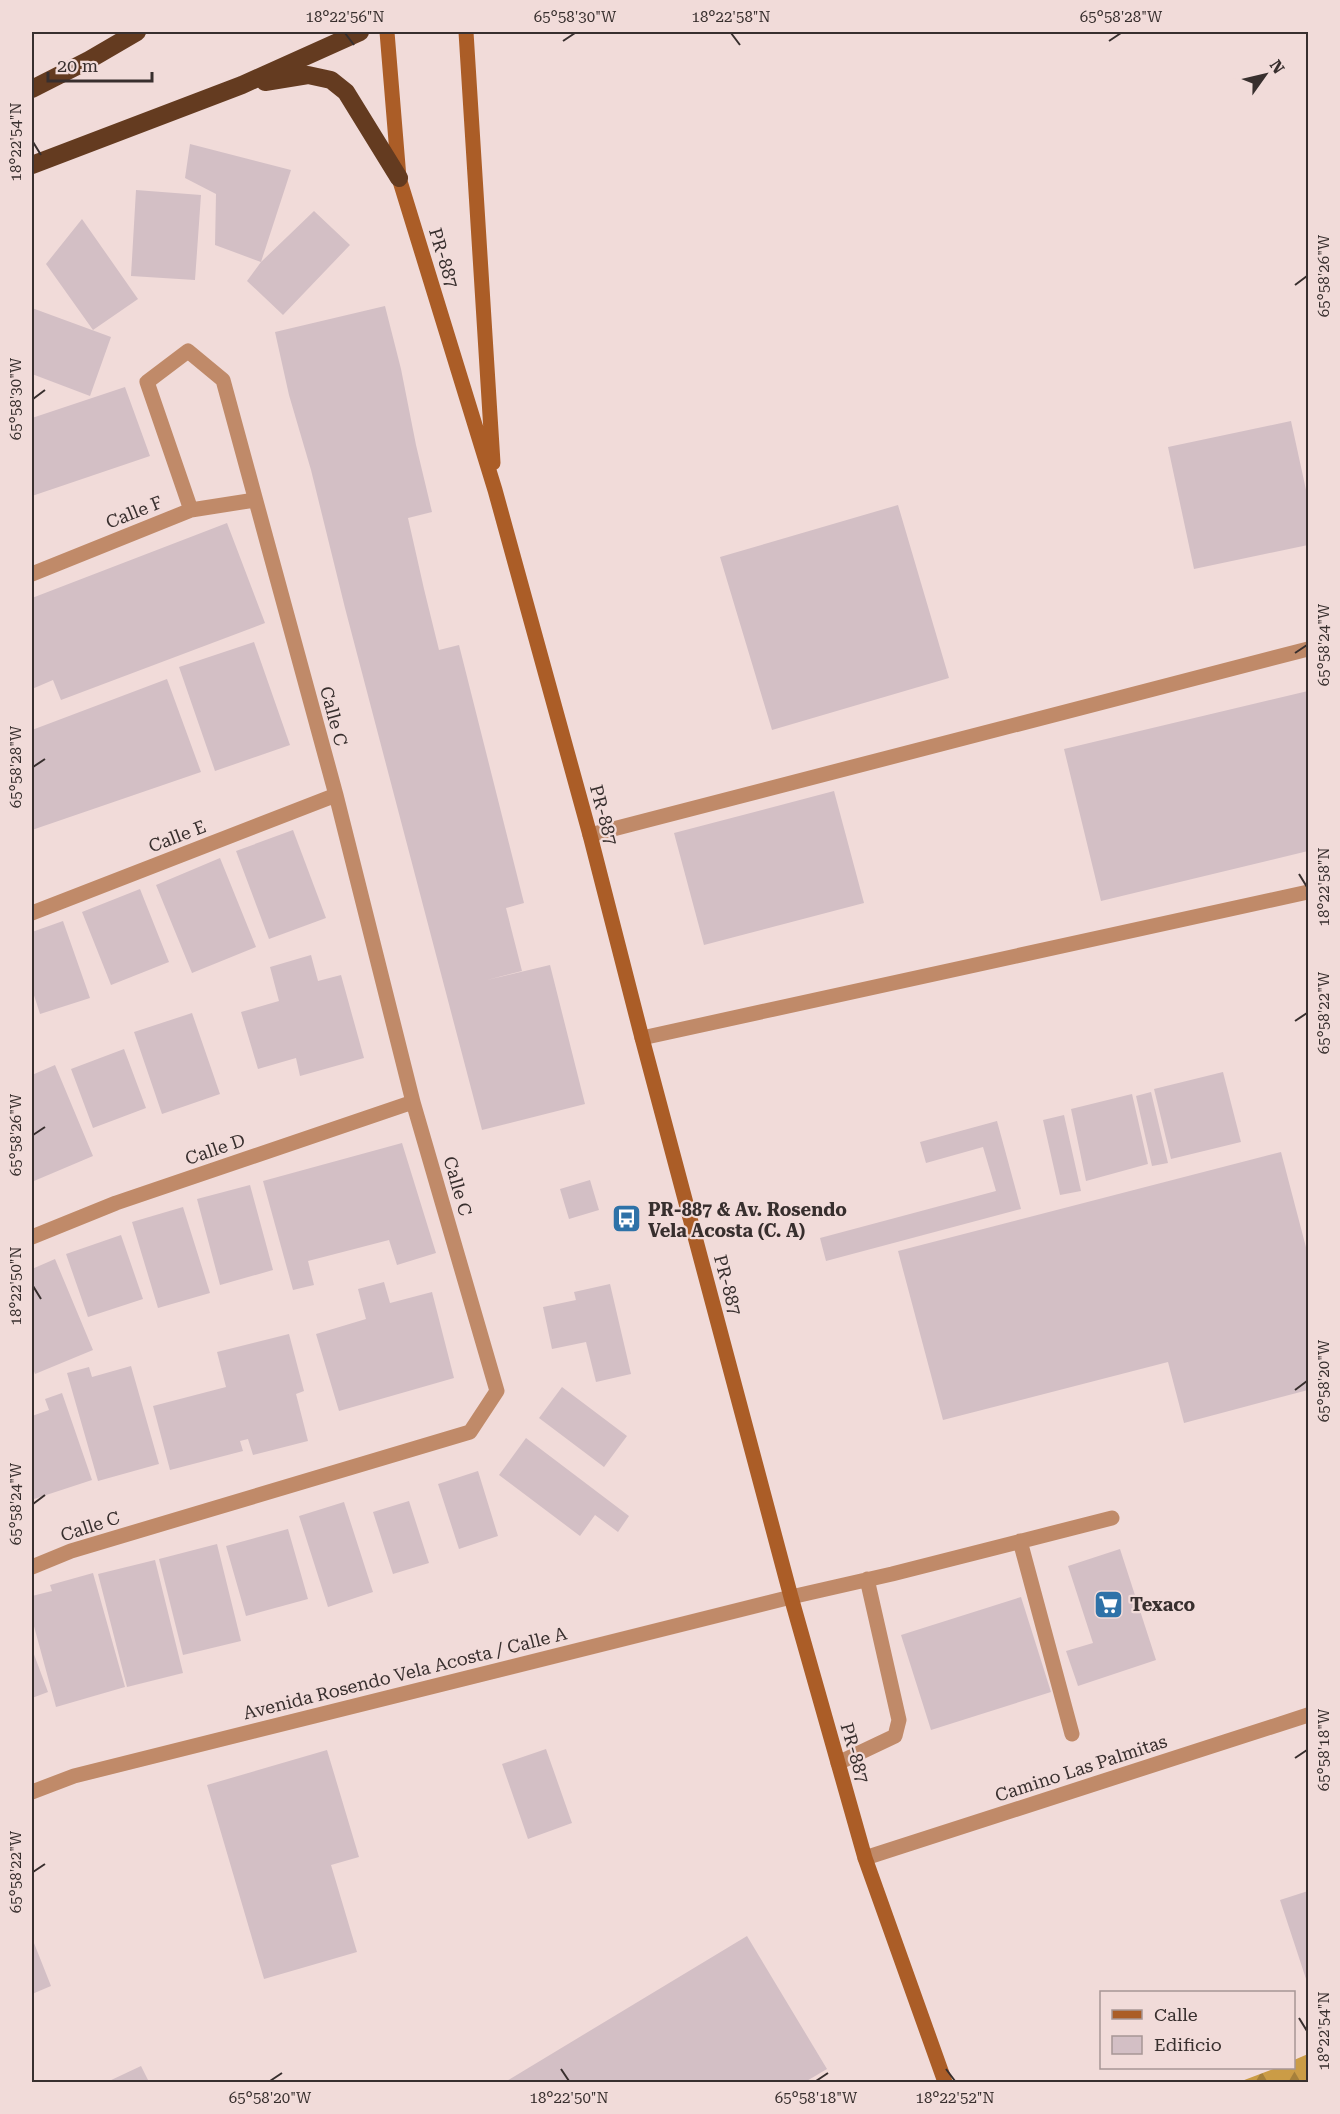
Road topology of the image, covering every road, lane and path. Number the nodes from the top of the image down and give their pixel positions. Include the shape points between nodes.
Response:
1 (137, 32) edge
2 (360, 32) edge
3 (387, 32) edge
4 (466, 32) edge
5 (242, 85) junction
6 (32, 89) edge
7 (32, 165) edge
8 (399, 178) junction
9 (495, 490) junction
10 (255, 500) junction
11 (191, 510) junction
12 (32, 574) edge
13 (1308, 649) edge
14 (336, 795) junction
15 (590, 835) junction
16 (1308, 892) edge
17 (32, 913) edge
18 (642, 1038) junction
19 (413, 1102) junction
20 (32, 1237) edge
21 (1112, 1518) dead end
22 (1020, 1541) junction
23 (32, 1567) edge
24 (867, 1579) junction
25 (791, 1597) junction
26 (1308, 1715) edge
27 (1072, 1734) dead end
28 (838, 1763) junction
29 (32, 1792) edge
30 (865, 1858) junction
31 (945, 2082) edge

1 - 6 highway
2 - 5 highway
3 - 8 street, PR-887
4 - 9 street, PR-887
5 - 7 highway
5 - 8 highway via 309,75 331,80 345,92
8 - 9 street, PR-887
9 - 15 street, PR-887
10 - 11 street, Calle F
10 - 11 street, Calle C via 222,380 188,351 147,382
10 - 14 street, Calle C
11 - 12 street, Calle F
13 - 15 street
14 - 17 street, Calle E
14 - 19 street, Calle C
15 - 18 street, PR-887
16 - 18 street
18 - 25 street, PR-887
19 - 20 street, Calle D via 116,1203
19 - 23 street, Calle C via 497,1391 470,1432 71,1551
21 - 22 street, Avenida Rosendo Vela Acosta / Calle A
22 - 24 street, Avenida Rosendo Vela Acosta / Calle A
22 - 27 street
24 - 25 street, Avenida Rosendo Vela Acosta / Calle A
24 - 28 street via 899,1720 895,1736
25 - 28 street, PR-887
25 - 29 street, Avenida Rosendo Vela Acosta / Calle A via 74,1776
26 - 30 street, Camino Las Palmitas
28 - 30 street, PR-887
30 - 31 street, PR-887

